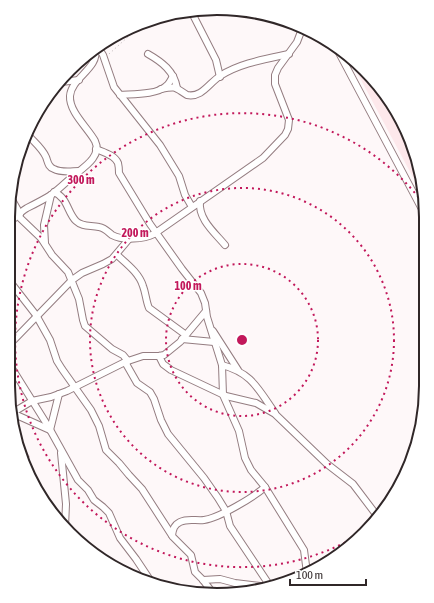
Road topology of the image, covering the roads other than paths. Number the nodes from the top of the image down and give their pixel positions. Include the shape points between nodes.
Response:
1 (194, 17) edge
2 (300, 33) edge
3 (102, 51) edge
4 (148, 54) dead end
5 (289, 54) junction
6 (96, 56) edge
7 (341, 57) edge
8 (173, 76) junction
9 (220, 77) junction
10 (79, 80) junction
11 (68, 81) edge
12 (176, 88) junction
13 (161, 89) junction
14 (120, 95) junction
15 (31, 138) edge
16 (96, 149) junction
17 (79, 171) junction
18 (53, 194) junction
19 (200, 201) junction
20 (419, 204) edge
21 (15, 207) edge
22 (192, 207) junction
23 (19, 215) junction
24 (15, 218) edge
25 (156, 232) junction
26 (129, 239) junction
27 (45, 243) junction
28 (225, 245) dead end
29 (116, 255) junction
30 (72, 280) junction
31 (15, 288) edge
32 (206, 311) junction
33 (36, 315) junction
34 (209, 324) junction
35 (184, 337) junction
36 (15, 338) edge
37 (214, 342) junction
38 (159, 356) junction
39 (127, 362) junction
40 (222, 365) junction
41 (239, 371) junction
42 (15, 373) edge
43 (74, 387) junction
44 (58, 394) junction
45 (223, 395) junction
46 (32, 401) junction
47 (17, 410) edge
48 (275, 414) junction
49 (18, 415) edge
50 (50, 430) junction
51 (61, 450) junction
52 (265, 487) junction
53 (226, 511) junction
54 (374, 512) edge
55 (65, 519) edge
56 (172, 535) junction
57 (306, 567) edge
58 (147, 575) edge
59 (203, 580) junction
60 (267, 581) edge
61 (253, 585) edge
62 (209, 588) edge

1 - 9 street via 216,60
2 - 5 street
3 - 14 street via 112,82
4 - 8 street via 156,58
5 - 9 street via 231,70
5 - 19 street via 278,68 274,81 288,117 287,132 263,158
6 - 10 street
7 - 20 street
8 - 12 street
8 - 13 street
9 - 12 street via 197,95 187,95
10 - 11 street
10 - 16 street via 71,91 70,100 95,142
12 - 13 street
13 - 14 street
14 - 22 street via 160,145 179,176
15 - 17 street via 53,169
16 - 17 street via 89,163
16 - 25 street via 116,160 119,173
17 - 18 street
18 - 23 street
18 - 26 street via 63,198 80,224 101,227 113,235
18 - 27 street via 44,225
19 - 22 street
19 - 28 street via 201,216
21 - 23 street
22 - 25 street
23 - 24 street
23 - 27 street
25 - 26 street
25 - 32 street via 200,290
26 - 29 street
27 - 30 street
29 - 30 street via 108,262
29 - 35 street via 139,279 149,308
30 - 33 street
30 - 39 street via 86,326 124,356
31 - 33 street
32 - 34 street
32 - 35 street
33 - 36 street
33 - 43 street via 50,340 57,361
34 - 37 street
34 - 41 street
35 - 37 street
35 - 38 street via 166,354
37 - 40 street
38 - 39 street via 143,356
38 - 45 street via 168,369
39 - 43 street
39 - 53 street via 137,383 152,395 168,434
40 - 41 street
40 - 45 street
41 - 48 street via 256,384
42 - 46 street
43 - 44 street
43 - 56 street via 96,418 106,450 142,489
44 - 46 street
44 - 50 street
45 - 48 street via 256,403
45 - 52 street via 237,426 247,464
46 - 47 street
46 - 50 street
48 - 54 street via 327,464 353,484
49 - 50 street
50 - 51 street
51 - 55 street
51 - 58 street via 80,483 109,513 120,538
52 - 53 street via 250,499
52 - 57 street via 304,550
53 - 56 street via 206,520 181,522 174,528
53 - 60 street via 230,526
56 - 59 street via 191,555 195,572
59 - 61 street via 220,579
59 - 62 street

